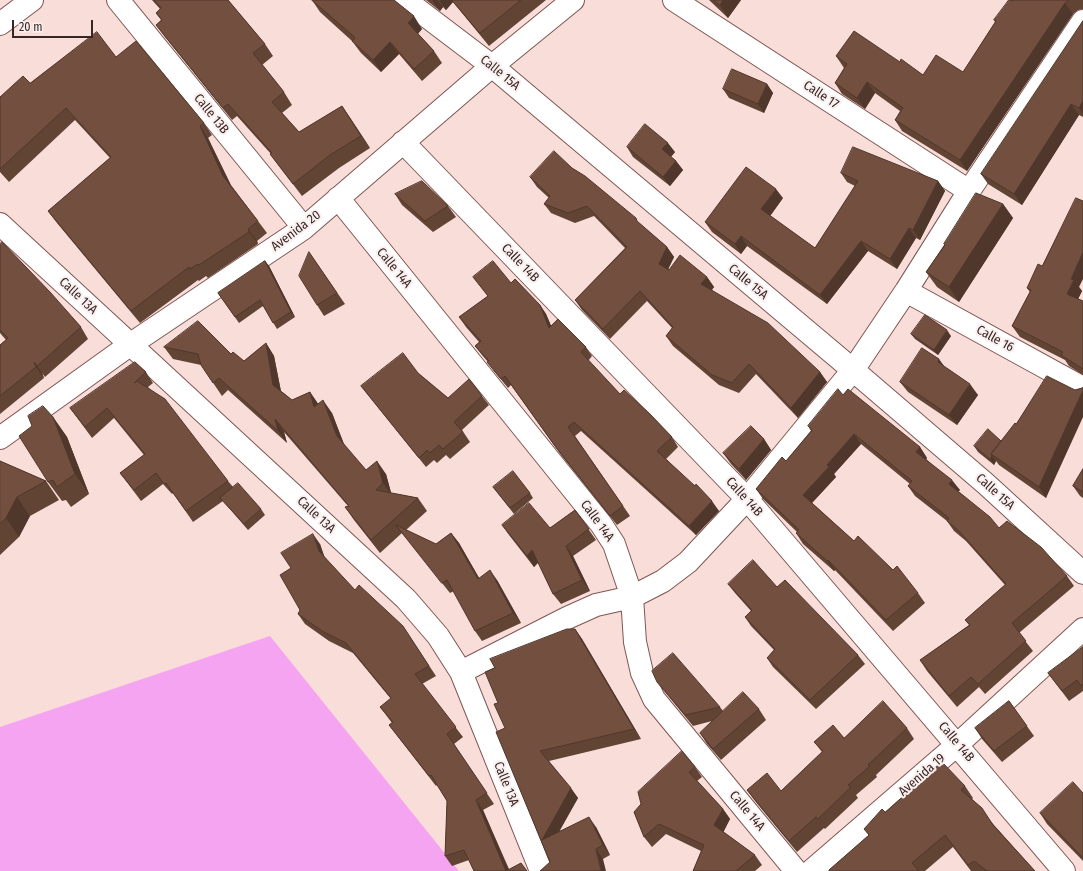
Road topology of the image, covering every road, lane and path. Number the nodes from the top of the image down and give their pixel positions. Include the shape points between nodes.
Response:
1 (32, 0) edge
2 (118, 0) edge
3 (405, 0) edge
4 (573, 0) edge
5 (674, 0) edge
6 (1083, 21) edge
7 (0, 24) edge
8 (492, 66) junction
9 (403, 142) junction
10 (969, 191) junction
11 (338, 198) junction
12 (0, 224) edge
13 (304, 228) junction
14 (906, 291) junction
15 (131, 344) junction
16 (853, 370) junction
17 (1083, 388) edge
18 (0, 438) edge
19 (747, 499) junction
20 (1083, 573) edge
21 (632, 597) junction
22 (1083, 629) edge
23 (461, 672) junction
24 (958, 744) junction
25 (541, 871) edge
26 (796, 871) edge
27 (812, 871) edge
28 (1064, 871) edge

1 - 7 street
2 - 13 street, Calle 13B
3 - 8 street, Calle 15A
4 - 8 street, Avenida 20
5 - 10 street, Calle 17
6 - 10 street
8 - 9 street, Avenida 20
8 - 16 street, Calle 15A
9 - 11 street, Avenida 20
9 - 19 street, Calle 14B
10 - 14 street
11 - 13 street, Avenida 20
11 - 21 street, Calle 14A via 601,524 614,544
12 - 15 street, Calle 13A
13 - 15 street, Avenida 20
14 - 16 street
14 - 17 street, Calle 16
15 - 18 street, Avenida 20
15 - 23 street, Calle 13A via 406,598 438,636
16 - 19 street
16 - 20 street, Calle 15A via 986,484
19 - 21 street via 688,562 663,581
19 - 24 street, Calle 14B
21 - 23 street via 596,605
21 - 26 street, Calle 14A via 635,642 642,673 654,699
22 - 24 street, Avenida 19
23 - 25 street, Calle 13A
24 - 27 street, Avenida 19
24 - 28 street, Calle 14B

